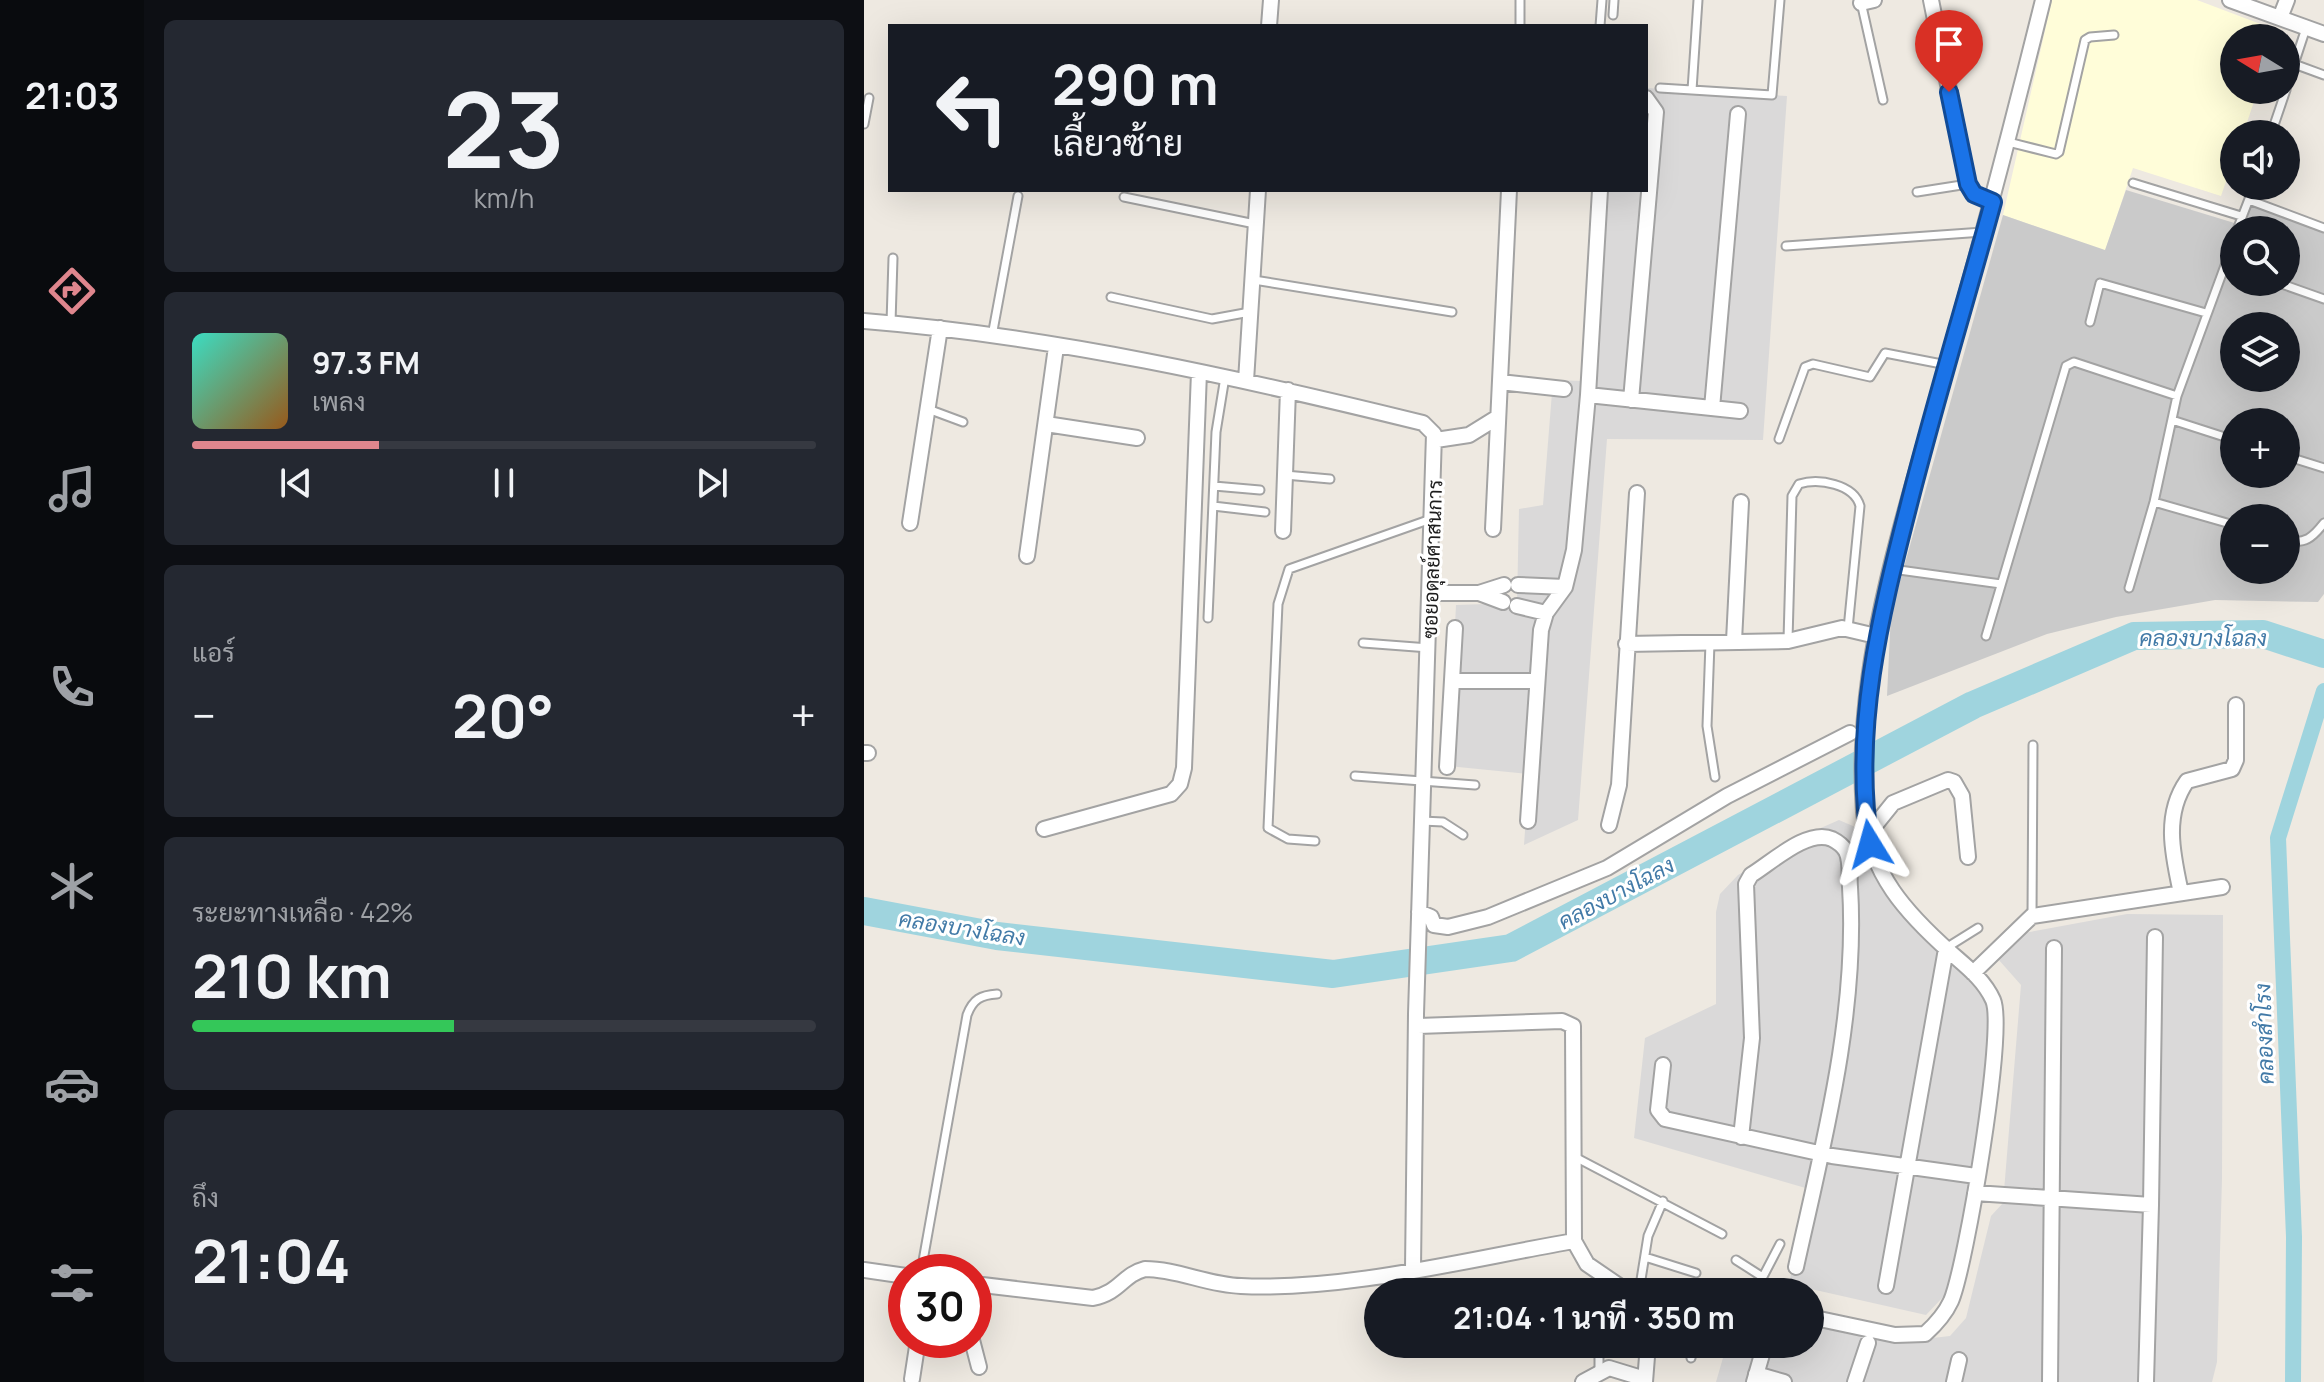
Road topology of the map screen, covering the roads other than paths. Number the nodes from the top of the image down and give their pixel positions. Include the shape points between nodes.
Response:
1 (1271, 0) edge
2 (1520, 0) edge
3 (1602, 0) edge
4 (1614, 0) edge
5 (1698, 0) edge
6 (1780, 0) edge
7 (1931, 0) edge
8 (2043, 0) edge
9 (2230, 0) edge
10 (2287, 0) edge
11 (1865, 1) edge
12 (1613, 15) dead end
13 (2280, 18) junction
14 (1269, 24) edge
15 (1520, 24) edge
16 (1600, 24) edge
17 (2306, 28) junction
18 (2324, 34) edge
19 (2114, 35) dead end
20 (2300, 46) edge
21 (2300, 66) edge
22 (2324, 75) edge
23 (1660, 88) dead end
24 (1692, 90) junction
25 (869, 98) dead end
26 (1883, 100) dead end
27 (1648, 101) edge
28 (1738, 114) dead end
29 (864, 124) edge
30 (2008, 142) junction
31 (2133, 183) dead end
32 (1968, 184) junction
33 (1258, 192) edge
34 (1509, 192) edge
35 (1600, 192) edge
36 (1917, 192) dead end
37 (1018, 196) dead end
38 (1124, 197) dead end
39 (2249, 200) joint
40 (1993, 202) junction
41 (2241, 216) joint
42 (1256, 225) junction
43 (2324, 228) edge
44 (1985, 232) junction
45 (1786, 246) dead end
46 (893, 258) dead end
47 (1254, 280) junction
48 (2220, 287) edge
49 (2300, 290) edge
50 (1111, 297) dead end
51 (2324, 299) edge
52 (1253, 312) junction
53 (1452, 312) dead end
54 (2206, 313) junction
55 (864, 321) edge
56 (2090, 322) dead end
57 (891, 323) junction
58 (940, 328) junction
59 (992, 336) junction
60 (1056, 347) junction
61 (1947, 365) junction
62 (1199, 372) junction
63 (1225, 377) junction
64 (1246, 381) junction
65 (1500, 382) junction
66 (1564, 389) dead end
67 (1288, 390) junction
68 (1588, 395) junction
69 (2177, 396) junction
70 (1631, 400) junction
71 (1712, 408) junction
72 (928, 409) junction
73 (1740, 411) dead end
74 (1498, 417) junction
75 (2172, 420) junction
76 (963, 422) dead end
77 (1046, 424) junction
78 (2220, 435) edge
79 (1137, 438) dead end
80 (1779, 439) dead end
81 (1436, 440) junction
82 (2300, 460) edge
83 (2324, 468) edge
84 (1285, 475) junction
85 (1330, 479) dead end
86 (1214, 486) junction
87 (1260, 490) dead end
88 (1637, 493) dead end
89 (1741, 502) dead end
90 (2154, 502) junction
91 (1213, 506) junction
92 (1265, 512) dead end
93 (1433, 518) junction
94 (2220, 521) edge
95 (910, 523) dead end
96 (2324, 523) edge
97 (1493, 529) dead end
98 (1283, 531) dead end
99 (2300, 541) edge
100 (1027, 556) dead end
101 (1892, 569) junction
102 (2001, 584) junction
103 (1565, 587) junction
104 (2129, 588) dead end
105 (1431, 593) junction
106 (1479, 593) junction
107 (1546, 613) junction
108 (1208, 618) dead end
109 (1455, 628) dead end
110 (1848, 629) junction
111 (1876, 636) junction
112 (1986, 636) dead end
113 (1734, 641) junction
114 (1788, 641) junction
115 (1363, 643) dead end
116 (1710, 643) junction
117 (1626, 644) junction
118 (1429, 648) junction
119 (1452, 681) junction
120 (1536, 681) junction
121 (2236, 705) dead end
122 (1850, 733) dead end
123 (2033, 745) dead end
124 (1447, 767) dead end
125 (1355, 776) dead end
126 (1715, 777) dead end
127 (1424, 779) junction
128 (1475, 785) dead end
129 (1422, 821) junction
130 (1528, 821) dead end
131 (1609, 825) dead end
132 (1044, 829) dead end
133 (1868, 834) junction
134 (1463, 835) dead end
135 (1315, 841) dead end
136 (1968, 857) dead end
137 (2222, 887) dead end
138 (2181, 893) junction
139 (1419, 914) junction
140 (2032, 916) junction
141 (1978, 928) dead end
142 (2155, 937) dead end
143 (2054, 948) dead end
144 (1946, 949) junction
145 (1973, 973) junction
146 (997, 994) dead end
147 (1417, 1020) junction
148 (1663, 1065) dead end
149 (1741, 1137) junction
150 (1821, 1154) junction
151 (1574, 1157) junction
152 (1907, 1166) junction
153 (1976, 1176) junction
154 (1975, 1193) junction
155 (2053, 1196) junction
156 (1663, 1201) junction
157 (2151, 1205) junction
158 (1722, 1234) dead end
159 (1574, 1241) junction
160 (1780, 1244) dead end
161 (924, 1254) edge
162 (1645, 1257) junction
163 (1736, 1260) dead end
164 (1796, 1267) dead end
165 (1413, 1269) junction
166 (864, 1270) edge
167 (888, 1273) edge
168 (1696, 1273) dead end
169 (1761, 1276) joint
170 (1602, 1278) edge
171 (1641, 1278) edge
172 (992, 1286) edge
173 (1886, 1286) dead end
174 (1824, 1320) edge
175 (1868, 1343) dead end
176 (915, 1358) edge
177 (977, 1358) edge
178 (1599, 1358) edge
179 (1647, 1358) edge
180 (1761, 1358) edge
181 (1959, 1360) dead end
182 (979, 1367) dead end
183 (1599, 1371) junction
184 (1755, 1378) edge
185 (912, 1379) dead end
186 (1645, 1381) edge
187 (1583, 1382) edge
188 (1784, 1382) edge
189 (1855, 1382) edge
190 (1954, 1382) edge
191 (2050, 1382) edge
192 (2146, 1382) edge

1 - 14 street
2 - 15 lane
3 - 16 lane
4 - 12 lane
5 - 24 lane
6 - 24 lane via 1772,95
7 - 32 street
8 - 30 street
9 - 13 street
10 - 13 street
11 - 26 lane
13 - 17 street
17 - 18 street
17 - 20 lane
19 - 30 lane via 2085,40 2059,152
21 - 22 lane
23 - 24 lane
25 - 29 lane
27 - 70 street via 1656,112
28 - 71 street
30 - 40 street
31 - 41 lane
32 - 36 lane
32 - 40 street via 1974,194
33 - 42 street
34 - 65 street
35 - 68 street
37 - 59 lane
38 - 42 lane
39 - 41 lane
39 - 43 lane
40 - 44 street
42 - 47 street
44 - 45 lane
44 - 61 street
46 - 57 lane
47 - 52 street
47 - 53 lane
48 - 54 lane
49 - 51 lane
50 - 52 lane via 1212,319
52 - 64 street
54 - 56 lane via 2100,283
54 - 69 lane
55 - 57 street
57 - 58 street
58 - 59 street
58 - 72 street
59 - 60 street
60 - 62 street
60 - 77 street
61 - 80 lane via 1885,353 1870,377 1813,364 1805,367
61 - 101 street
62 - 63 street
62 - 132 street via 1180,784 1171,794
63 - 64 street
63 - 86 lane
64 - 67 street
65 - 66 street
65 - 74 street
67 - 81 street via 1423,423
67 - 84 street
68 - 70 street
68 - 103 street via 1574,550
69 - 75 lane
69 - 102 lane via 2074,362 2066,366
70 - 71 street
71 - 73 street
72 - 76 lane
72 - 95 street
74 - 81 street via 1469,435
74 - 97 street
75 - 78 lane
75 - 90 lane
77 - 79 street
77 - 100 street
81 - 93 street, ซอยอดุลย์ศาสนการ
82 - 83 lane
84 - 85 lane
84 - 98 street
86 - 87 lane
86 - 91 lane
88 - 117 street
89 - 113 street
90 - 94 lane
90 - 104 lane
91 - 92 lane
91 - 108 lane
93 - 105 street, ซอยอดุลย์ศาสนการ
93 - 135 lane via 1289,569 1278,604 1268,828 1288,839
96 - 99 lane via 2313,537
101 - 102 lane
101 - 111 street
102 - 112 lane
103 - 106 street via 1511,585
103 - 107 street
105 - 106 street
105 - 118 street, ซอยอดุลย์ศาสนการ
106 - 107 street
107 - 120 street
109 - 119 street
110 - 111 street
110 - 114 street
110 - 114 lane via 1860,506 1848,489 1812,481 1799,484 1792,496
111 - 133 street via 1864,811
113 - 114 street
113 - 116 street
115 - 118 lane
116 - 117 street
116 - 126 lane via 1707,726
117 - 131 street via 1619,785
118 - 127 street, ซอยอดุลย์ศาสนการ
119 - 120 street
119 - 124 street
120 - 130 street
121 - 138 street via 2232,769 2187,781 2172,818
122 - 139 street via 1727,796 1607,868 1488,917 1448,927
123 - 140 lane
125 - 127 lane
127 - 128 lane
127 - 129 street, ซอยอดุลย์ศาสนการ
129 - 134 lane via 1443,822
129 - 139 street, ซอยอดุลย์ศาสนการ
133 - 136 street via 1893,803 1948,780 1962,796
133 - 144 street via 1884,881
137 - 138 street
138 - 140 street
139 - 147 street, ซอยอดุลย์ศาสนการ
140 - 145 street
141 - 144 lane
142 - 157 street
143 - 155 street
144 - 145 street
144 - 152 street
145 - 153 street via 1998,1018
146 - 161 lane via 983,995 967,1015
147 - 151 street via 1569,1022
147 - 165 street, ซอยอดุลย์ศาสนการ
148 - 149 street via 1658,1110 1665,1119
149 - 150 street
149 - 150 street via 1752,1038 1746,884 1751,875 1805,842 1825,837 1846,851 1851,903 1845,1012
150 - 152 street
150 - 164 street
151 - 156 lane
151 - 159 street
152 - 153 street
152 - 173 street
153 - 154 street
154 - 155 street
154 - 174 street via 1951,1300 1925,1334 1895,1335
155 - 157 street
155 - 191 street
156 - 158 lane
156 - 162 lane
157 - 192 street
159 - 165 street
159 - 170 street
160 - 169 lane
162 - 168 lane
162 - 171 lane
163 - 169 lane
165 - 172 street via 1360,1279 1239,1286 1145,1269 1132,1272 1119,1289 1093,1298
166 - 167 street
175 - 189 street
176 - 185 street
177 - 182 street
178 - 183 lane
179 - 186 street
180 - 184 street
181 - 190 street
183 - 186 street via 1609,1368
183 - 187 street
184 - 188 street

